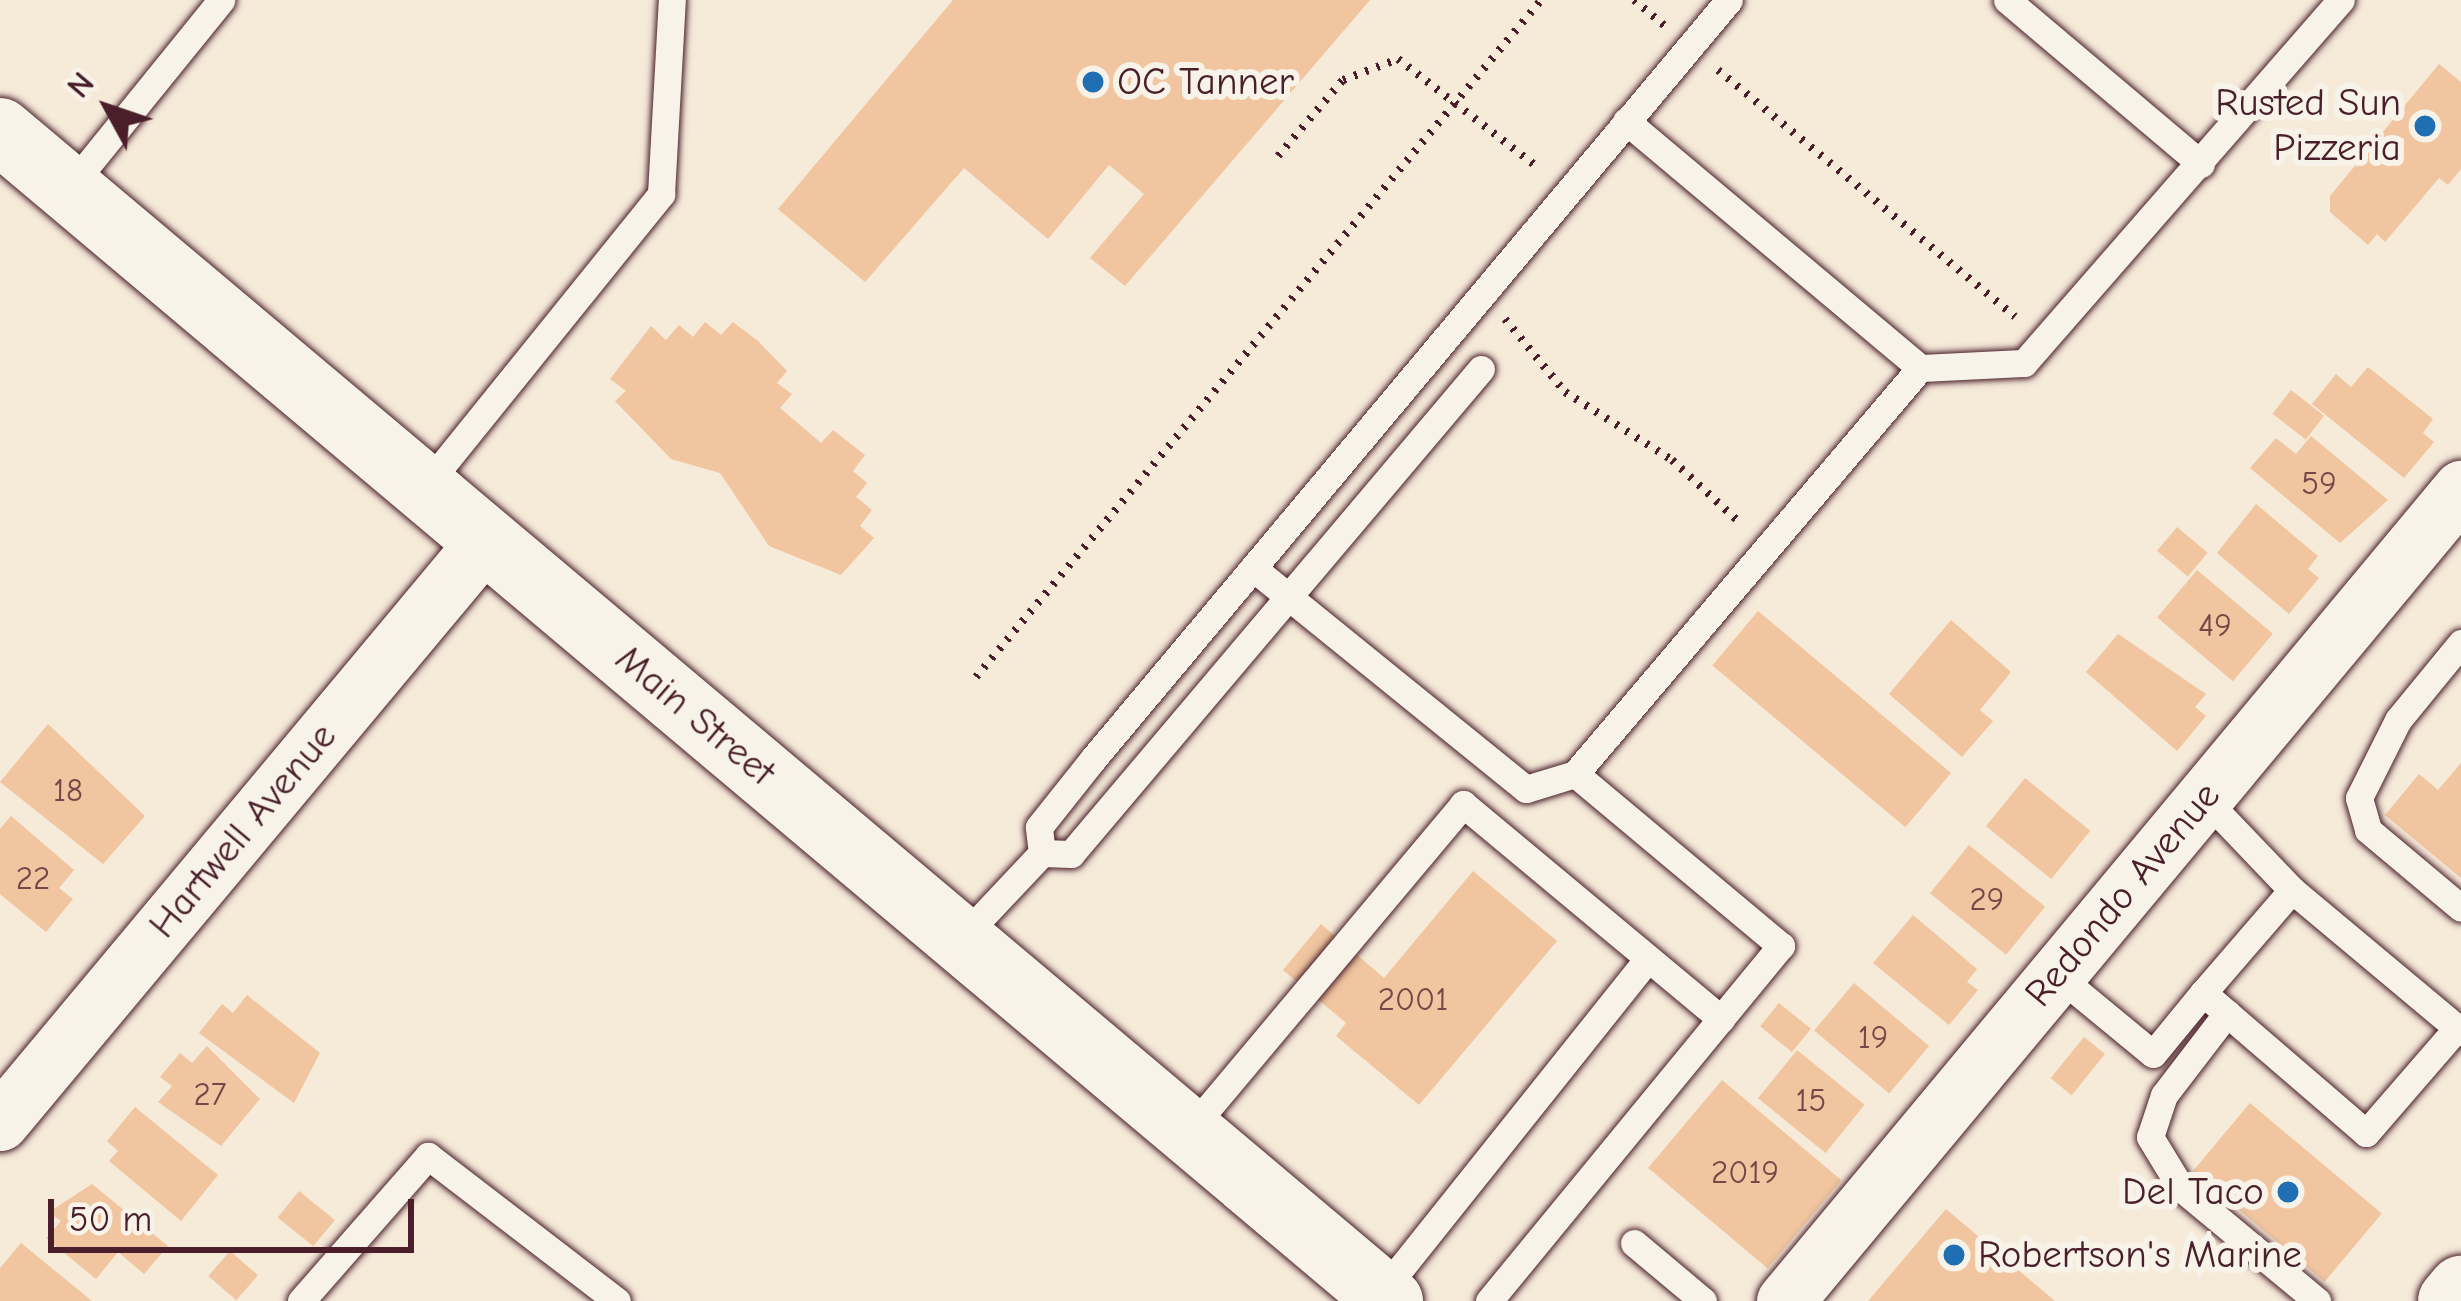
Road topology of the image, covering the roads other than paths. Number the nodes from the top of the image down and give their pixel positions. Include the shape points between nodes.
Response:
1 (221, 0) edge
2 (672, 0) edge
3 (1729, 0) edge
4 (2006, 0) edge
5 (2341, 0) edge
6 (1626, 121) junction
7 (2201, 164) junction
8 (24, 165) edge
9 (1920, 368) junction
10 (1481, 369) dead end
11 (424, 488) junction
12 (2461, 489) edge
13 (486, 540) junction
14 (1252, 568) junction
15 (1288, 597) junction
16 (2461, 643) edge
17 (1576, 774) junction
18 (2204, 798) junction
19 (1042, 853) junction
20 (2292, 890) junction
21 (2461, 908) edge
22 (961, 939) junction
23 (1648, 958) junction
24 (2057, 975) junction
25 (2203, 993) junction
26 (2227, 1013) junction
27 (1721, 1019) junction
28 (2459, 1030) edge
29 (0, 1122) edge
30 (1189, 1131) junction
31 (1634, 1243) dead end
32 (2461, 1289) edge
33 (1386, 1297) edge
34 (301, 1301) edge
35 (617, 1301) edge
36 (1489, 1301) edge
37 (1703, 1301) edge
38 (1785, 1301) edge
39 (2317, 1301) edge
40 (2451, 1301) edge

1 - 8 lane
2 - 11 lane via 661,194
3 - 6 lane
4 - 7 lane
5 - 7 lane
6 - 9 lane
6 - 14 lane
7 - 9 lane via 2024,363
8 - 11 street, Main Street
9 - 17 lane
10 - 15 lane
11 - 13 street, Main Street
12 - 18 street, Redondo Avenue
13 - 22 street, Main Street
13 - 29 street, Hartwell Avenue
14 - 15 lane
14 - 19 lane via 1039,827
15 - 17 lane via 1526,788
15 - 19 lane via 1071,854
16 - 21 lane via 2398,720 2360,798 2368,830
17 - 27 lane via 1781,946
18 - 20 lane
18 - 24 street, Redondo Avenue
19 - 22 lane
20 - 25 lane
20 - 28 lane
22 - 30 street, Main Street
23 - 27 lane
23 - 30 lane via 1463,804
23 - 33 lane
24 - 25 lane via 2153,1054
24 - 38 street, Redondo Avenue
25 - 26 lane
26 - 28 lane via 2366,1133
26 - 39 lane via 2152,1116 2155,1153
27 - 36 lane
30 - 33 street, Main Street
31 - 37 lane
32 - 40 street
34 - 35 lane via 428,1156

